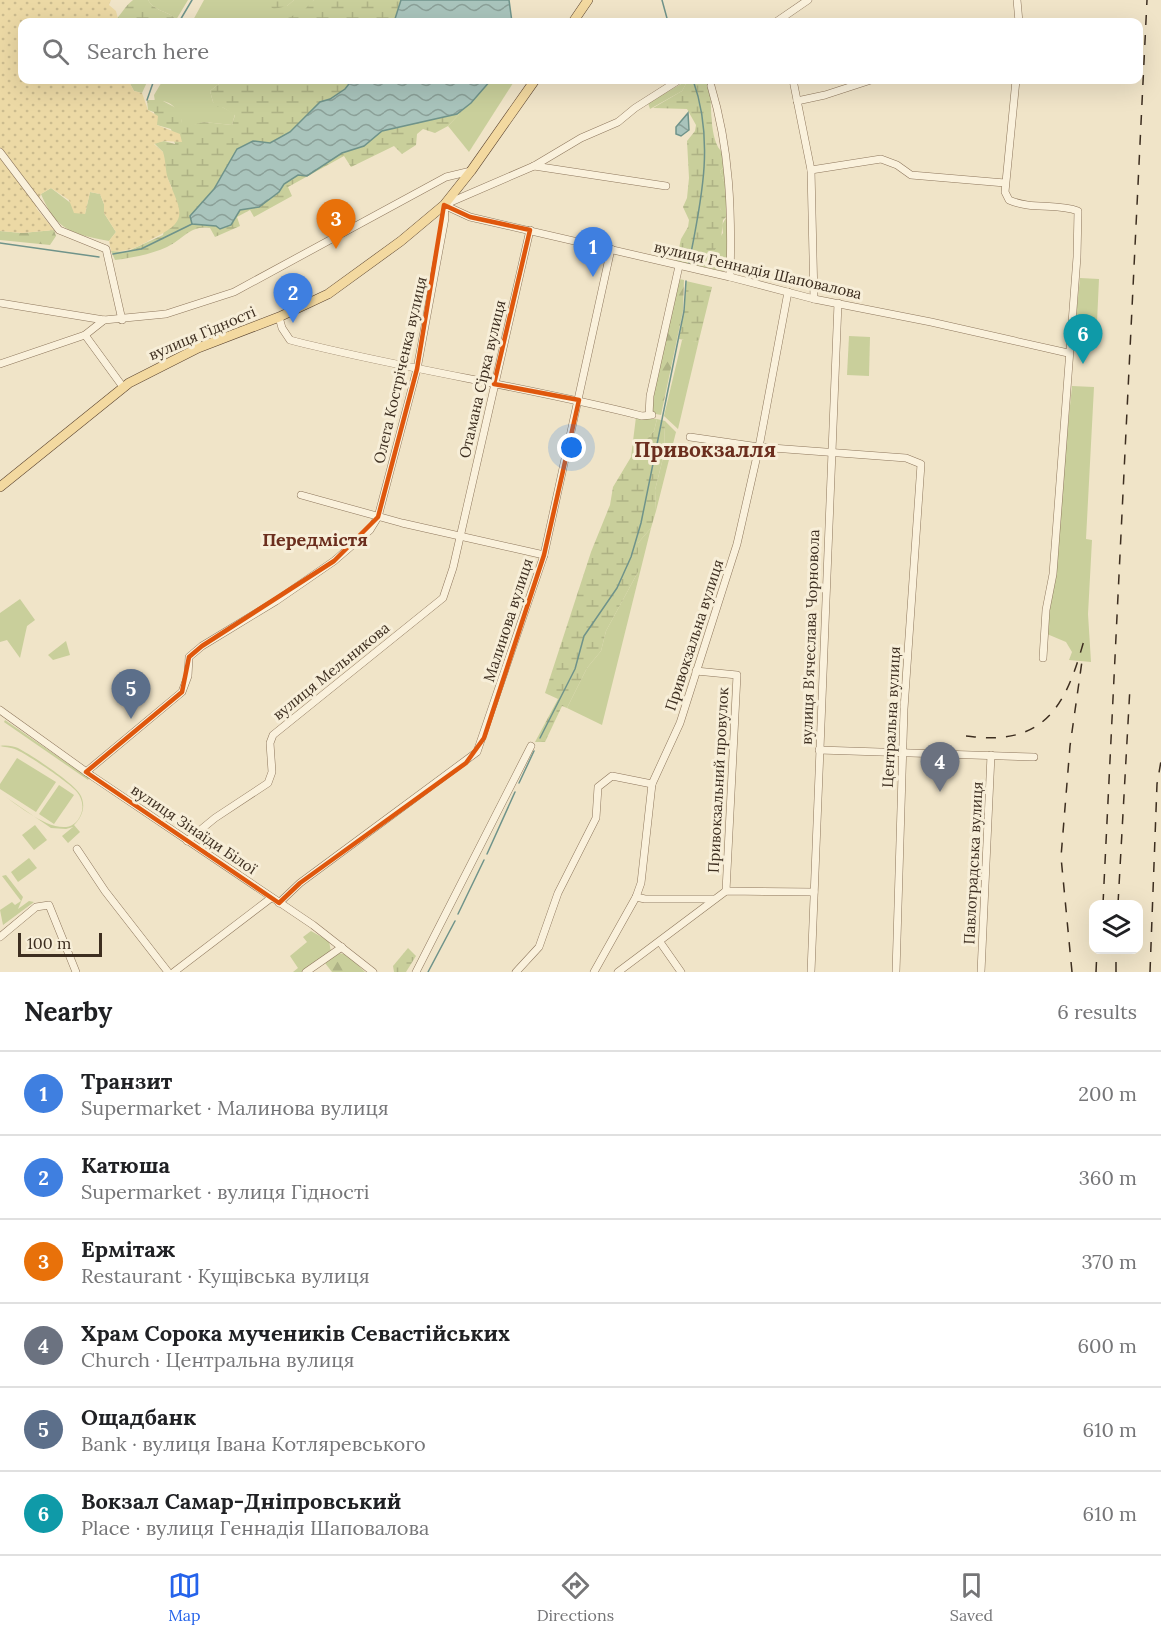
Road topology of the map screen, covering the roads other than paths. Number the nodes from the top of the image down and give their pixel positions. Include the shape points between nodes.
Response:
1 (588, 0) edge
2 (808, 0) edge
3 (1017, 0) edge
4 (576, 18) edge
5 (784, 18) edge
6 (1018, 18) edge
7 (532, 84) edge
8 (673, 84) edge
9 (794, 84) edge
10 (859, 84) edge
11 (1016, 84) edge
12 (711, 86) dead end
13 (797, 101) junction
14 (0, 152) edge
15 (534, 166) junction
16 (811, 170) junction
17 (471, 171) junction
18 (1005, 183) junction
19 (666, 186) dead end
20 (444, 205) junction
21 (530, 230) junction
22 (611, 249) junction
23 (678, 266) junction
24 (730, 277) junction
25 (788, 292) junction
26 (814, 299) junction
27 (0, 303) edge
28 (838, 303) junction
29 (279, 317) junction
30 (104, 320) junction
31 (123, 320) junction
32 (85, 335) junction
33 (1068, 353) junction
34 (0, 364) edge
35 (417, 369) junction
36 (494, 384) junction
37 (123, 387) junction
38 (579, 400) junction
39 (690, 437) dead end
40 (759, 447) junction
41 (831, 454) junction
42 (0, 487) edge
43 (302, 495) dead end
44 (378, 517) junction
45 (461, 535) junction
46 (544, 555) junction
47 (1043, 658) dead end
48 (696, 671) junction
49 (0, 710) edge
50 (531, 746) dead end
51 (819, 750) junction
52 (903, 753) junction
53 (991, 755) junction
54 (1034, 757) dead end
55 (86, 772) junction
56 (652, 784) junction
57 (187, 841) junction
58 (77, 849) dead end
59 (726, 891) junction
60 (814, 892) junction
61 (636, 897) junction
62 (271, 898) junction
63 (713, 899) junction
64 (279, 903) junction
65 (0, 937) edge
66 (660, 942) junction
67 (342, 947) junction
68 (76, 972) edge
69 (168, 972) edge
70 (174, 972) edge
71 (306, 972) edge
72 (373, 972) edge
73 (416, 972) edge
74 (516, 972) edge
75 (594, 972) edge
76 (618, 972) edge
77 (681, 972) edge
78 (811, 972) edge
79 (896, 972) edge
80 (981, 972) edge

1 - 4 main road
2 - 5 street
3 - 6 street
7 - 17 main road, вулиця Гідності
8 - 15 street via 618,122
9 - 13 street
10 - 13 street
11 - 18 street
12 - 24 street via 730,180
13 - 16 street
14 - 31 street via 59,230 106,249
15 - 19 street
15 - 20 street
16 - 18 street via 881,159 911,175
16 - 26 street
17 - 20 main road, вулиця Гідності
17 - 31 street via 446,177 234,292 166,314
18 - 33 street via 1009,200 1022,206 1078,211
20 - 21 street, вулиця Геннадія Шаповалова via 470,217
20 - 29 main road, вулиця Гідності via 328,294
20 - 35 street, Олега Костріченка вулиця
21 - 22 street, вулиця Геннадія Шаповалова
21 - 36 street, Отамана Сірка вулиця
22 - 23 street, вулиця Геннадія Шаповалова
22 - 38 street, Малинова вулиця
23 - 24 street, вулиця Геннадія Шаповалова
23 - 38 street via 650,396 650,415
24 - 25 street, вулиця Геннадія Шаповалова
25 - 26 street, вулиця Геннадія Шаповалова
25 - 40 street, Привокзальна вулиця
26 - 28 street, вулиця Геннадія Шаповалова
27 - 30 street
28 - 33 street, вулиця Геннадія Шаповалова
28 - 41 street, вулиця В'ячеслава Чорновола
29 - 35 street via 290,340
29 - 37 main road, вулиця Гідності via 173,359
30 - 31 street
30 - 32 street
32 - 34 street
32 - 37 street
33 - 47 street via 1053,574
35 - 36 street
35 - 44 street, Олега Костріченка вулиця
36 - 38 street
36 - 45 street, Отамана Сірка вулиця
37 - 42 main road, вулиця Гідності
38 - 46 street, Малинова вулиця
39 - 40 street
40 - 41 street
40 - 48 street, Привокзальна вулиця via 737,544
41 - 51 street, вулиця В'ячеслава Чорновола
41 - 52 street, Центральна вулиця via 906,458 921,464
43 - 44 street
44 - 45 street
44 - 55 street via 370,530 334,561 189,657 189,676 182,693
45 - 46 street
45 - 57 street, вулиця Мельникова via 443,597 273,735 268,783
46 - 64 street, Малинова вулиця via 477,752 300,883
48 - 56 street, Привокзальна вулиця via 680,723
48 - 59 street, Привокзальний провулок via 737,675
49 - 55 street, вулиця Зінаїди Білої
50 - 73 street
51 - 52 street
51 - 60 street, вулиця В'ячеслава Чорновола
52 - 53 street
52 - 79 street, Центральна вулиця
53 - 54 street
53 - 80 street, Павлоградська вулиця
55 - 57 street, вулиця Зінаїди Білої
56 - 61 street, Привокзальна вулиця
56 - 74 street via 612,776 598,786 596,818 558,893 539,947
57 - 62 street, вулиця Зінаїди Білої
58 - 69 street
59 - 60 street
59 - 63 street
60 - 78 street, вулиця В'ячеслава Чорновола
61 - 63 street
61 - 75 street, Привокзальна вулиця
62 - 64 street, вулиця Зінаїди Білої
62 - 70 street
63 - 66 street
64 - 67 street, вулиця Зінаїди Білої
65 - 68 street via 36,907 49,905
66 - 76 street
66 - 77 street
67 - 71 street
67 - 72 street, вулиця Зінаїди Білої

